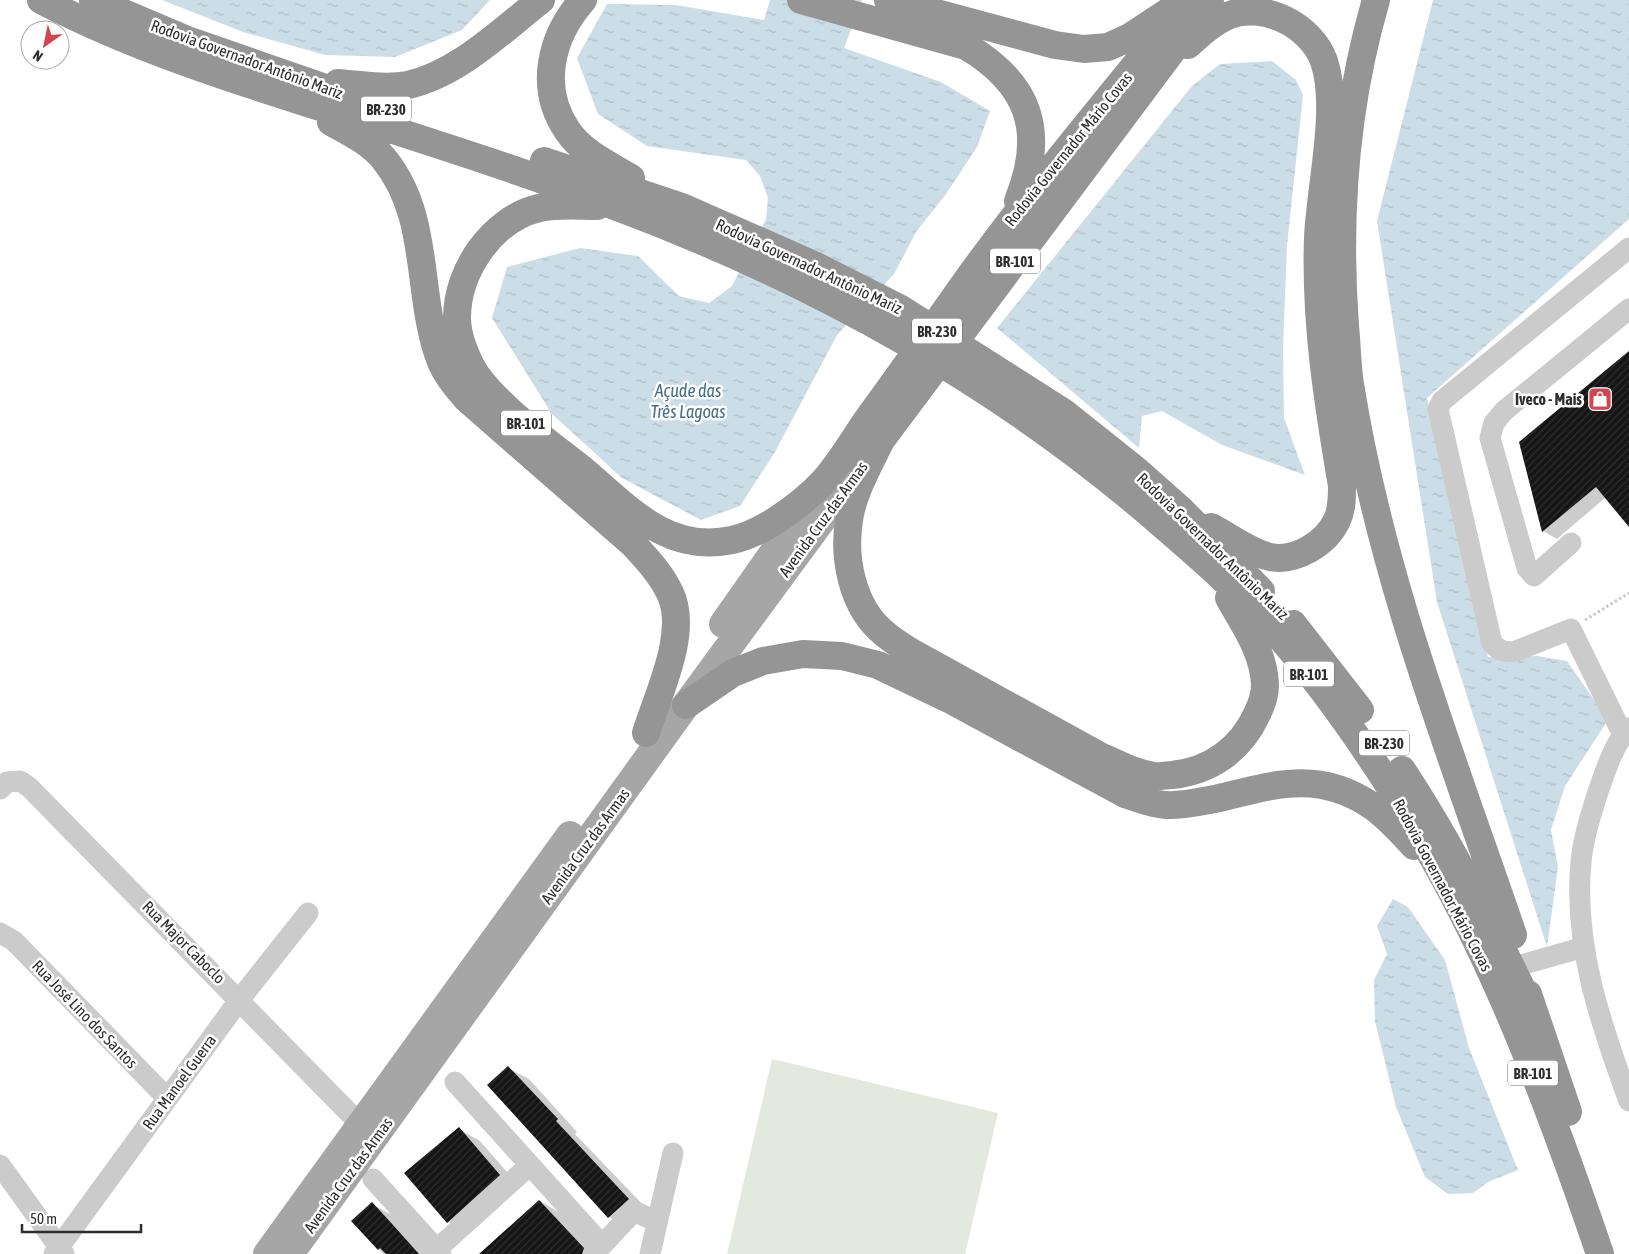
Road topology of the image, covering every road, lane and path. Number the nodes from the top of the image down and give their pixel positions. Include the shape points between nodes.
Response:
1 (41, 0) edge
2 (93, 0) edge
3 (540, 0) edge
4 (583, 0) edge
5 (801, 0) edge
6 (888, 0) edge
7 (1187, 0) edge
8 (1210, 0) edge
9 (1376, 0) edge
10 (1148, 82) junction
11 (280, 85) junction
12 (617, 207) junction
13 (682, 207) junction
14 (1010, 220) junction
15 (714, 233) junction
16 (1629, 248) edge
17 (1629, 309) edge
18 (881, 440) junction
19 (1128, 479) junction
20 (823, 482) junction
21 (1182, 511) junction
22 (1571, 543) dead end
23 (1211, 566) junction
24 (1629, 593) edge
25 (1572, 629) junction
26 (686, 705) junction
27 (1626, 731) edge
28 (646, 733) junction
29 (0, 789) edge
30 (1453, 898) junction
31 (308, 912) dead end
32 (0, 933) edge
33 (1584, 947) junction
34 (1521, 965) junction
35 (240, 999) junction
36 (1533, 1012) junction
37 (455, 1082) dead end
38 (167, 1098) junction
39 (1629, 1101) edge
40 (360, 1124) junction
41 (673, 1153) dead end
42 (0, 1165) edge
43 (530, 1165) junction
44 (374, 1179) dead end
45 (657, 1222) junction
46 (598, 1250) edge
47 (59, 1252) edge
48 (439, 1252) edge
49 (267, 1254) edge
50 (290, 1254) edge
51 (650, 1254) edge
52 (1600, 1254) edge
53 (1618, 1254) edge

1 - 11 highway, Rodovia Governador Antônio Mariz / BR-230 via 156,52
2 - 11 highway, Rodovia Governador Antônio Mariz / BR-230 via 188,40
3 - 11 highway via 465,59 434,76 407,85
4 - 13 highway via 563,27 555,47 551,73 559,115 567,131 584,149
5 - 14 highway via 966,46 1006,75 1023,99 1031,129 1027,180
6 - 7 highway via 1084,50 1108,47 1130,37
7 - 14 highway, Rodovia Governador Mário Covas / BR-101
8 - 10 highway, BR-101
9 - 34 highway via 1354,94 1342,190 1342,284 1349,382 1373,500 1416,652
10 - 18 highway, BR-101
10 - 21 highway via 1205,29 1228,16 1254,12 1278,16 1313,41 1329,78 1330,102 1318,238 1320,336 1342,486 1342,506 1337,521 1324,538 1304,552 1288,558 1271,557
11 - 12 highway, Rodovia Governador Antônio Mariz / BR-230
11 - 13 highway, Rodovia Governador Antônio Mariz / BR-230
11 - 28 highway via 360,138 383,158 400,182 420,243 434,337 442,363 454,384 467,399 633,544 652,564 671,594 677,636
12 - 15 highway, Rodovia Governador Mário Covas / BR-101
12 - 20 highway, BR-101 via 539,208 498,229 466,272 459,295 456,320 463,350 474,372 499,400 650,527 670,536 714,543 754,534
13 - 15 highway, Rodovia Governador Antônio Mariz / BR-230
14 - 20 highway, Rodovia Governador Mário Covas / BR-101
15 - 19 highway, Rodovia Governador Mário Covas / BR-101 via 888,331
16 - 25 street via 1442,401 1438,409 1492,643 1506,652 1516,651
17 - 22 street via 1504,411 1494,423 1490,438 1527,568 1534,576
18 - 23 highway via 850,513 847,540 854,585 864,608 884,633 911,652 1126,768 1155,776 1184,774 1214,763 1234,749 1251,727 1260,706 1265,686 1262,663 1252,638
18 - 26 main road, Avenida Cruz das Armas
19 - 21 highway, Rodovia Governador Antônio Mariz / BR-230
19 - 23 highway, Rodovia Governador Mário Covas / BR-101
20 - 28 main road, Avenida Cruz das Armas
21 - 36 highway, Rodovia Governador Antônio Mariz / BR-230 via 1285,615 1363,714 1447,841
23 - 30 highway, Rodovia Governador Mário Covas / BR-101 via 1272,628 1348,725 1419,833
24 - 25 path
25 - 27 street
26 - 30 highway via 733,673 763,660 803,654 842,656 878,665 1146,802 1167,805 1196,803 1282,783 1318,783 1346,792 1373,806 1393,825 1414,846
26 - 50 main road, Avenida Cruz das Armas
27 - 33 street via 1603,777 1591,812 1581,861 1580,915
28 - 40 main road, Avenida Cruz das Armas
29 - 35 street, Rua Major Caboclo via 7,782 20,781 29,787
30 - 52 highway, Rodovia Governador Mário Covas / BR-101 via 1528,1060
31 - 35 street, Rua Manoel Guerra
32 - 38 street, Rua José Lino dos Santos via 14,941
33 - 34 street
33 - 39 street via 1604,1032
34 - 36 highway
35 - 38 street, Rua Manoel Guerra
35 - 40 street, Rua Major Caboclo
36 - 53 highway, BR-101
37 - 43 street
38 - 47 street, Rua Manoel Guerra
40 - 49 main road, Avenida Cruz das Armas
41 - 45 street
42 - 47 street
43 - 46 street
43 - 48 street
44 - 48 street
45 - 46 street via 634,1211
45 - 51 street

